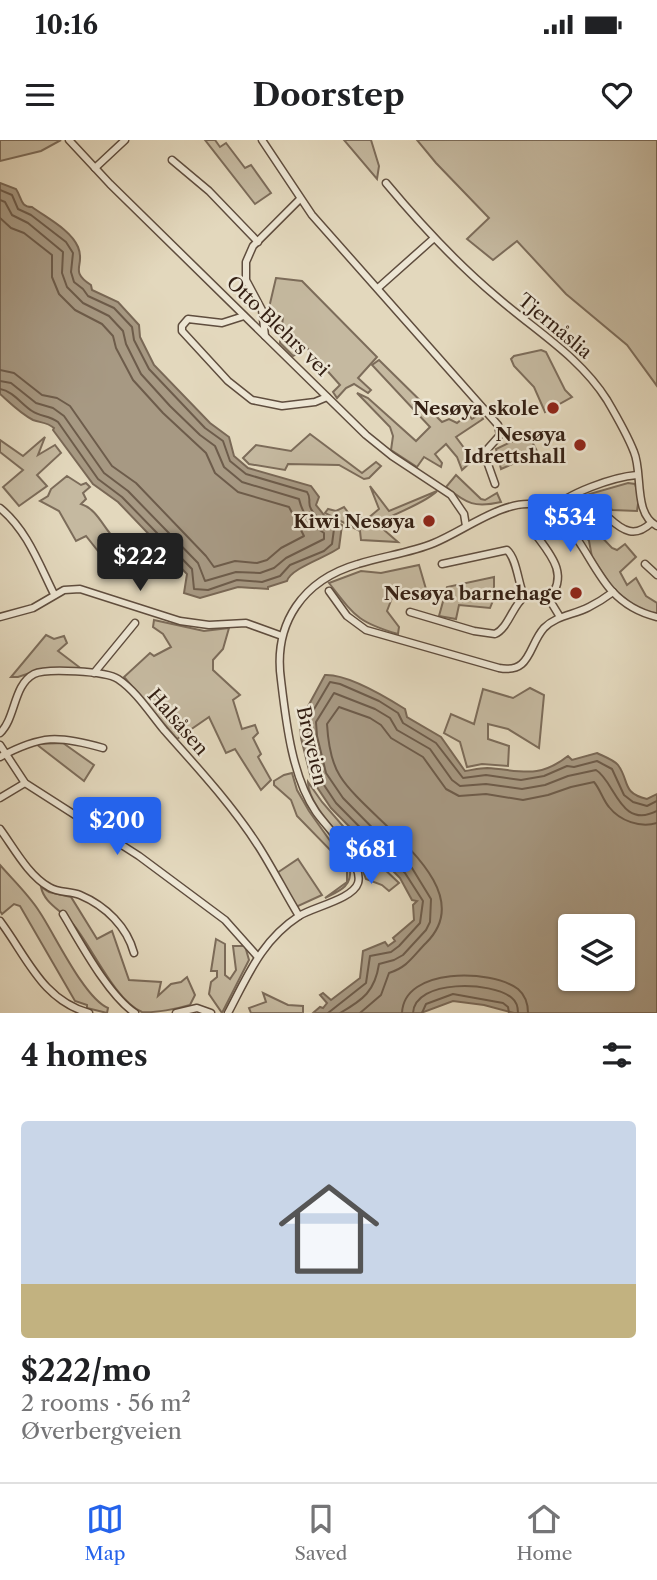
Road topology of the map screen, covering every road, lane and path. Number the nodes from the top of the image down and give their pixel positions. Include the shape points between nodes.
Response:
1 (69, 140) edge
2 (125, 140) edge
3 (262, 140) edge
4 (172, 160) dead end
5 (95, 168) junction
6 (386, 183) dead end
7 (300, 199) junction
8 (433, 239) junction
9 (258, 242) junction
10 (378, 288) junction
11 (244, 316) junction
12 (265, 336) junction
13 (327, 397) junction
14 (637, 475) junction
15 (495, 484) dead end
16 (0, 509) edge
17 (551, 510) junction
18 (464, 514) junction
19 (609, 517) dead end
20 (475, 522) junction
21 (654, 524) edge
22 (466, 526) junction
23 (536, 535) dead end
24 (442, 564) dead end
25 (645, 564) dead end
26 (657, 575) edge
27 (329, 591) dead end
28 (613, 592) junction
29 (54, 594) junction
30 (524, 596) junction
31 (549, 599) junction
32 (410, 612) dead end
33 (0, 617) edge
34 (560, 617) junction
35 (657, 617) edge
36 (135, 623) dead end
37 (282, 636) junction
38 (94, 673) junction
39 (0, 733) edge
40 (0, 745) edge
41 (103, 748) dead end
42 (3, 756) edge
43 (24, 783) junction
44 (0, 798) edge
45 (0, 829) edge
46 (63, 914) dead end
47 (299, 916) junction
48 (0, 922) edge
49 (134, 953) dead end
50 (258, 957) junction
51 (89, 1013) edge
52 (135, 1013) edge
53 (176, 1013) edge
54 (211, 1013) edge
55 (228, 1013) edge

1 - 5 street, Otto Blehrs vei
2 - 5 street
3 - 7 street
4 - 9 street
5 - 11 street, Otto Blehrs vei
6 - 8 street, Tjernåslia
7 - 9 street
7 - 10 street
8 - 10 street
8 - 14 street, Tjernåslia via 591,378 631,446
9 - 12 street via 248,254 245,270 262,310
10 - 15 street via 498,425 500,435 484,453
11 - 12 street, Otto Blehrs vei
11 - 13 street via 222,323 188,319 182,331 252,400 282,406
12 - 13 street, Otto Blehrs vei
13 - 18 street, Otto Blehrs vei via 379,446 451,495
14 - 17 street via 575,493
14 - 21 street, Tjernåslia via 643,507
16 - 29 street via 26,539
17 - 20 street, Broveien via 524,504
17 - 28 street
18 - 20 street, Otto Blehrs vei
18 - 22 street
19 - 21 street via 625,531
20 - 22 street, Broveien
22 - 37 street, Broveien via 429,545 327,576 299,602
23 - 31 street via 559,571
24 - 30 street via 507,550
25 - 26 street
27 - 34 street via 347,616 366,630 505,669 520,666 538,636
28 - 34 street via 588,608
28 - 35 street via 635,609
29 - 33 street via 33,608
29 - 37 street via 80,589 180,621 246,623
30 - 31 street via 538,594
30 - 32 street via 504,628 495,634
31 - 34 street
36 - 38 street
37 - 47 street, Broveien via 280,678 299,776 310,802 353,861 358,875 356,887 348,894
38 - 39 street, Halsåsen via 47,671 30,676
38 - 47 street, Halsåsen via 109,674 127,686 214,787 259,847
40 - 42 street
41 - 42 street via 44,739 25,743
42 - 43 street
43 - 44 street
43 - 50 street via 144,859 225,920
45 - 49 street via 47,886 82,896 118,922
46 - 52 street via 125,1006
47 - 50 street, Broveien via 271,939
48 - 51 street via 48,991
50 - 55 street, Broveien
53 - 54 street via 197,1008

